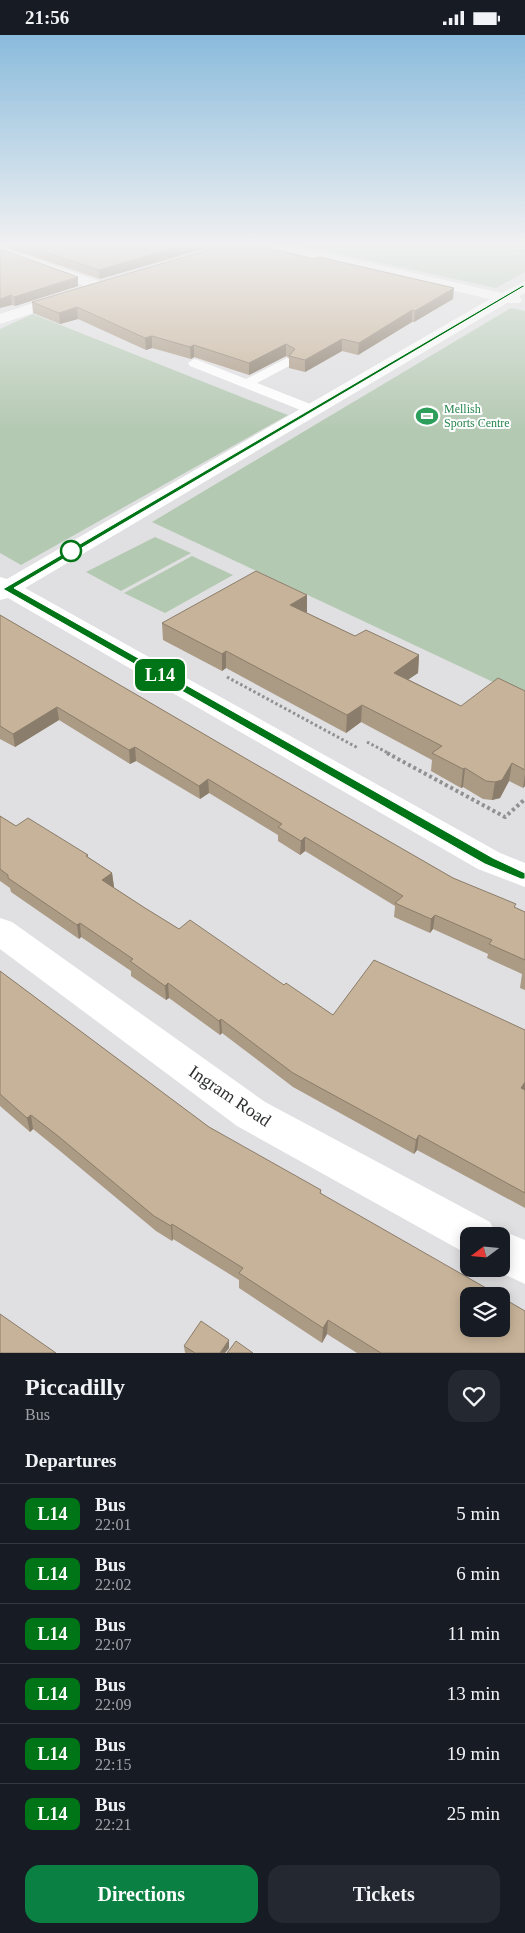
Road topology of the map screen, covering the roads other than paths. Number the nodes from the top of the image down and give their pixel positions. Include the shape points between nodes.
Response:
1 (31, 308) edge
2 (488, 308) edge
3 (0, 319) edge
4 (287, 362) edge
5 (194, 363) edge
6 (246, 384) junction
7 (312, 410) junction
8 (3, 588) edge
9 (525, 876) edge
10 (0, 931) edge
11 (460, 1228) edge
12 (510, 1256) edge
13 (525, 1263) edge

1 - 3 street
2 - 7 street
4 - 6 lane
5 - 6 lane
6 - 7 lane
7 - 8 street
8 - 9 street via 489,861
10 - 11 street, Ingram Road via 252,1114
12 - 13 street

